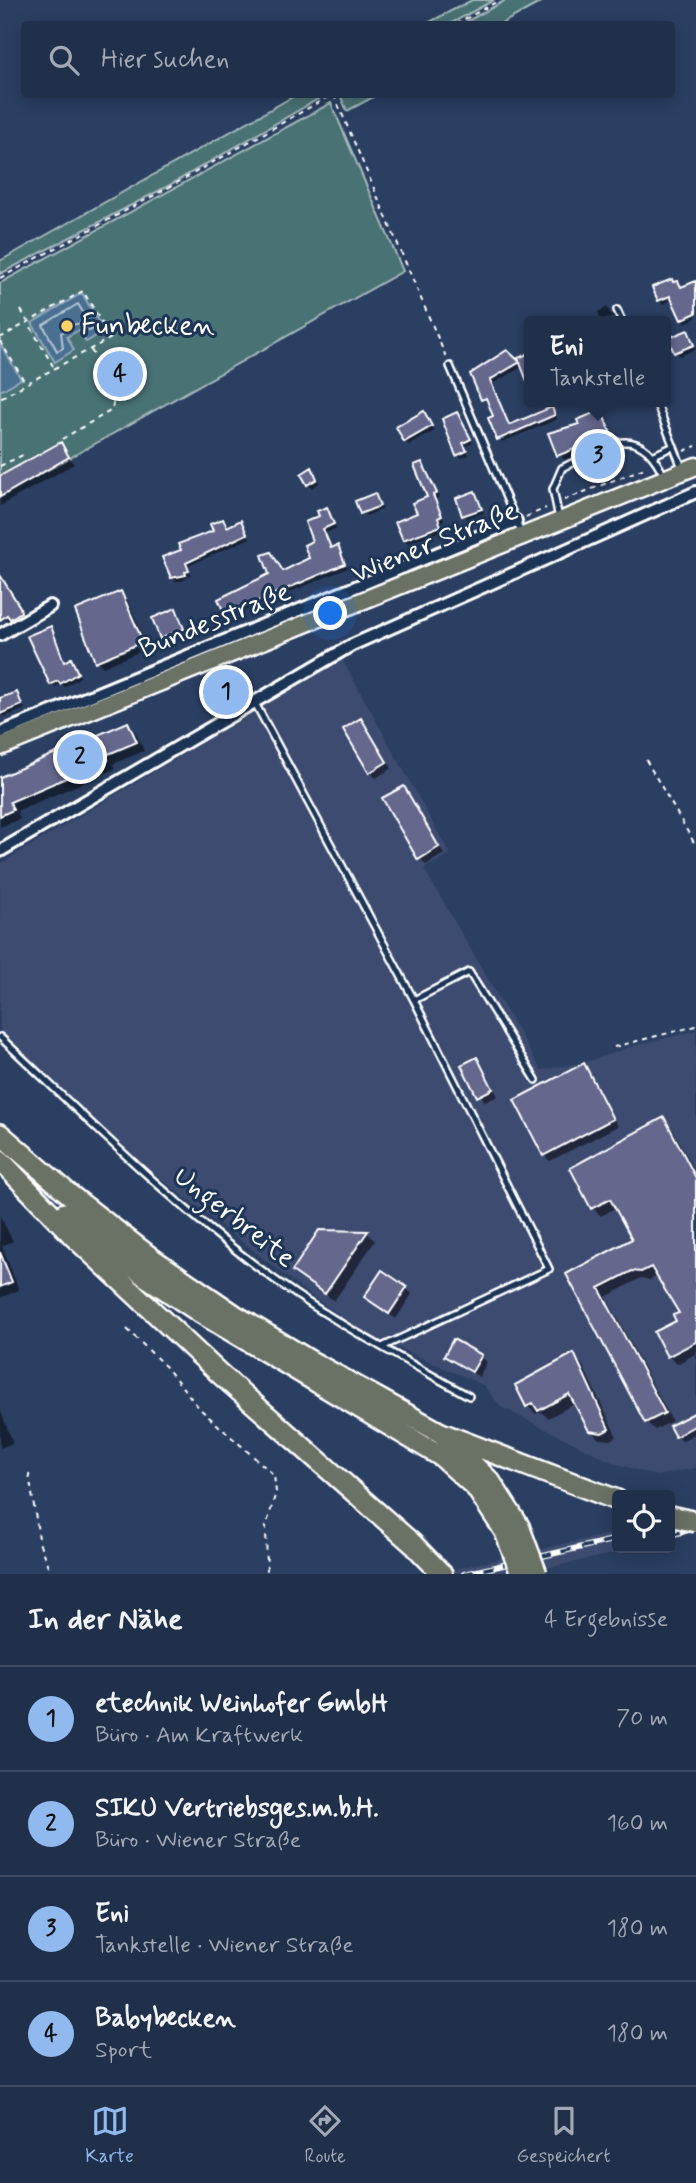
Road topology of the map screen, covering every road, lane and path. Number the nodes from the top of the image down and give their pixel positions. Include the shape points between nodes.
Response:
1 (500, 0) edge
2 (462, 21) edge
3 (326, 98) edge
4 (335, 98) edge
5 (0, 278) edge
6 (21, 310) dead end
7 (617, 310) dead end
8 (620, 316) edge
9 (28, 323) junction
10 (0, 340) edge
11 (91, 349) junction
12 (450, 366) joint
13 (55, 368) junction
14 (104, 372) junction
15 (26, 383) junction
16 (115, 391) junction
17 (0, 398) edge
18 (658, 407) edge
19 (62, 439) dead end
20 (674, 446) junction
21 (696, 446) edge
22 (27, 453) dead end
23 (677, 454) junction
24 (654, 455) junction
25 (658, 462) junction
26 (0, 467) edge
27 (690, 468) edge
28 (665, 478) junction
29 (696, 492) edge
30 (557, 513) junction
31 (519, 528) junction
32 (50, 606) dead end
33 (0, 635) edge
34 (254, 702) junction
35 (89, 705) junction
36 (0, 733) edge
37 (0, 747) edge
38 (646, 760) dead end
39 (696, 846) edge
40 (0, 851) edge
41 (414, 1000) junction
42 (696, 1026) edge
43 (0, 1037) edge
44 (614, 1047) dead end
45 (536, 1080) dead end
46 (0, 1134) edge
47 (0, 1160) edge
48 (22, 1181) junction
49 (127, 1329) dead end
50 (382, 1347) junction
51 (469, 1396) dead end
52 (367, 1402) junction
53 (441, 1433) junction
54 (29, 1474) dead end
55 (612, 1498) edge
56 (675, 1517) edge
57 (696, 1522) edge
58 (512, 1529) junction
59 (51, 1574) edge
60 (268, 1574) edge
61 (442, 1574) edge
62 (521, 1574) edge
63 (537, 1574) edge

1 - 2 path
3 - 5 path
4 - 12 path
6 - 9 path
7 - 8 lane
9 - 10 path
9 - 11 path via 83,291 111,338
9 - 13 path
10 - 15 path
11 - 13 path
11 - 14 path
12 - 31 lane
13 - 15 path
14 - 16 path
14 - 16 path via 123,359 134,380
15 - 17 path
16 - 19 path via 112,410
18 - 20 lane
20 - 23 lane
20 - 24 lane
21 - 23 path
22 - 26 path
23 - 27 lane
24 - 25 lane
24 - 30 lane via 630,440 617,441 562,468 554,489
25 - 28 lane
25 - 30 path
27 - 28 main road, Wiener Straße
28 - 30 main road, Wiener Straße
29 - 34 street via 352,645
30 - 31 main road, Wiener Straße
30 - 31 path
31 - 35 main road, Wiener Straße
32 - 33 street
34 - 40 street
34 - 41 lane
35 - 36 street
35 - 37 main road, Wiener Straße
38 - 39 path
41 - 45 lane via 469,972
41 - 50 lane via 549,1269
42 - 44 path
43 - 50 lane, Ungerbreite via 124,1156 256,1266
46 - 52 highway via 69,1194 193,1288
47 - 48 highway
48 - 52 highway via 145,1276 244,1341
48 - 61 highway via 124,1284
49 - 60 path via 200,1409 274,1475 276,1492 266,1527
50 - 51 lane, Ungerbreite
52 - 53 highway
52 - 58 highway via 456,1468
53 - 55 highway
53 - 58 highway via 490,1481
54 - 59 path via 40,1545
56 - 57 highway, bridge
58 - 62 highway, bridge
58 - 63 highway, bridge

